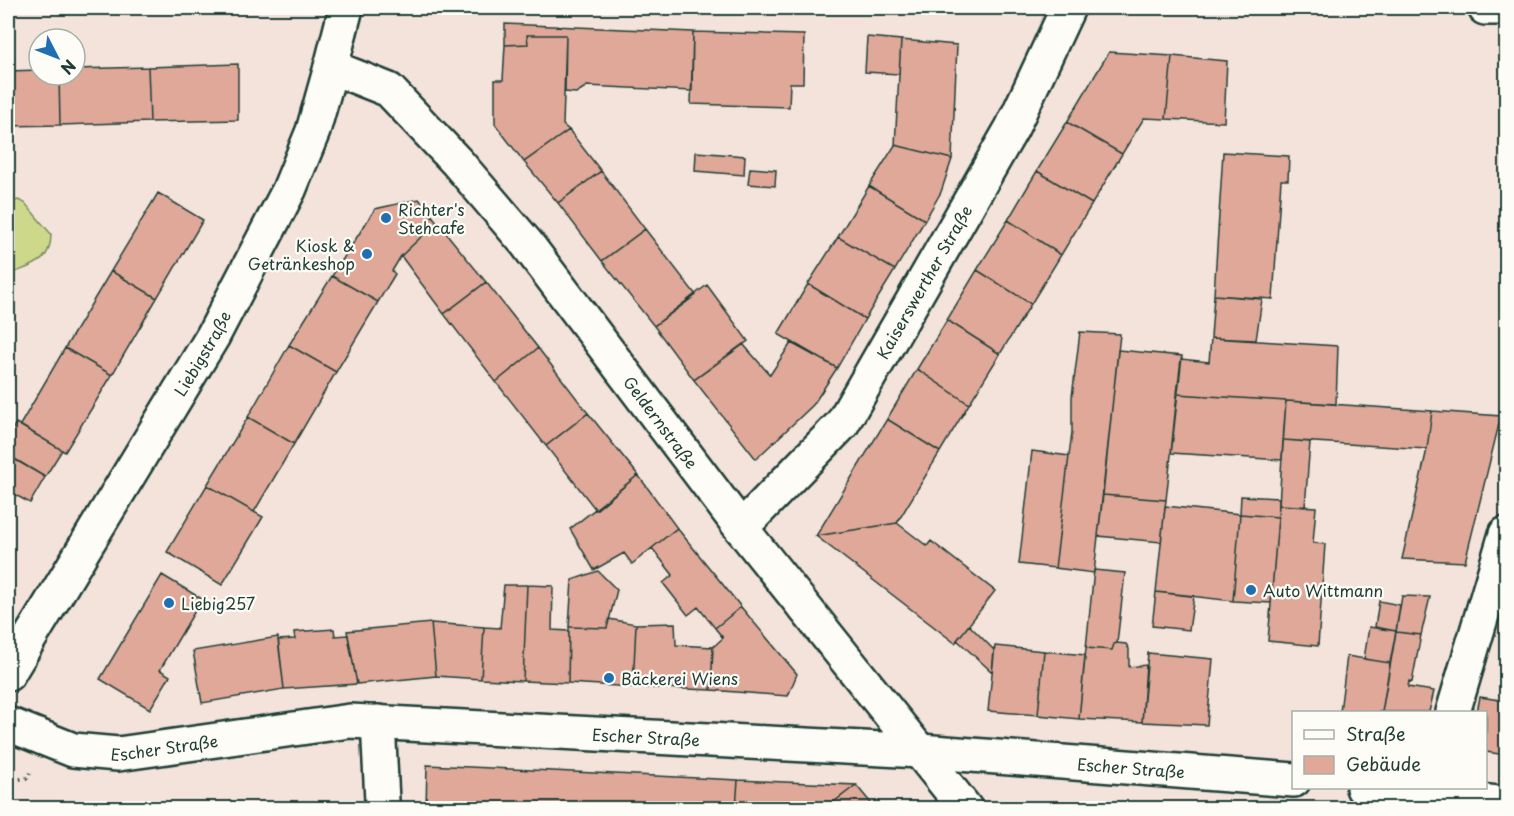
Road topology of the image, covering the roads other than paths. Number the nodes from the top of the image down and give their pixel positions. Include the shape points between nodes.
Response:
1 (346, 8) edge
2 (1068, 8) edge
3 (1485, 8) edge
4 (1506, 8) edge
5 (332, 67) junction
6 (741, 528) junction
7 (1506, 534) edge
8 (8, 674) edge
9 (1453, 711) edge
10 (378, 722) junction
11 (8, 724) edge
12 (920, 751) junction
13 (1292, 780) edge
14 (1380, 789) edge
15 (1431, 792) edge
16 (382, 801) dead end
17 (1506, 804) edge
18 (964, 808) edge

1 - 5 street, Liebigstraße
2 - 6 street, Kaiserswerther Straße via 1012,128 842,424
3 - 4 street
5 - 6 street, Geldernstraße via 389,90 457,162 527,244
5 - 8 street, Liebigstraße via 313,131 289,190 213,336
6 - 12 street, Geldernstraße
7 - 9 street
10 - 11 street, Escher Straße via 350,721 118,754 73,750
10 - 12 street, Escher Straße
10 - 16 street
12 - 13 street, Escher Straße
12 - 18 street, Geldernstraße
14 - 15 street
15 - 17 street

